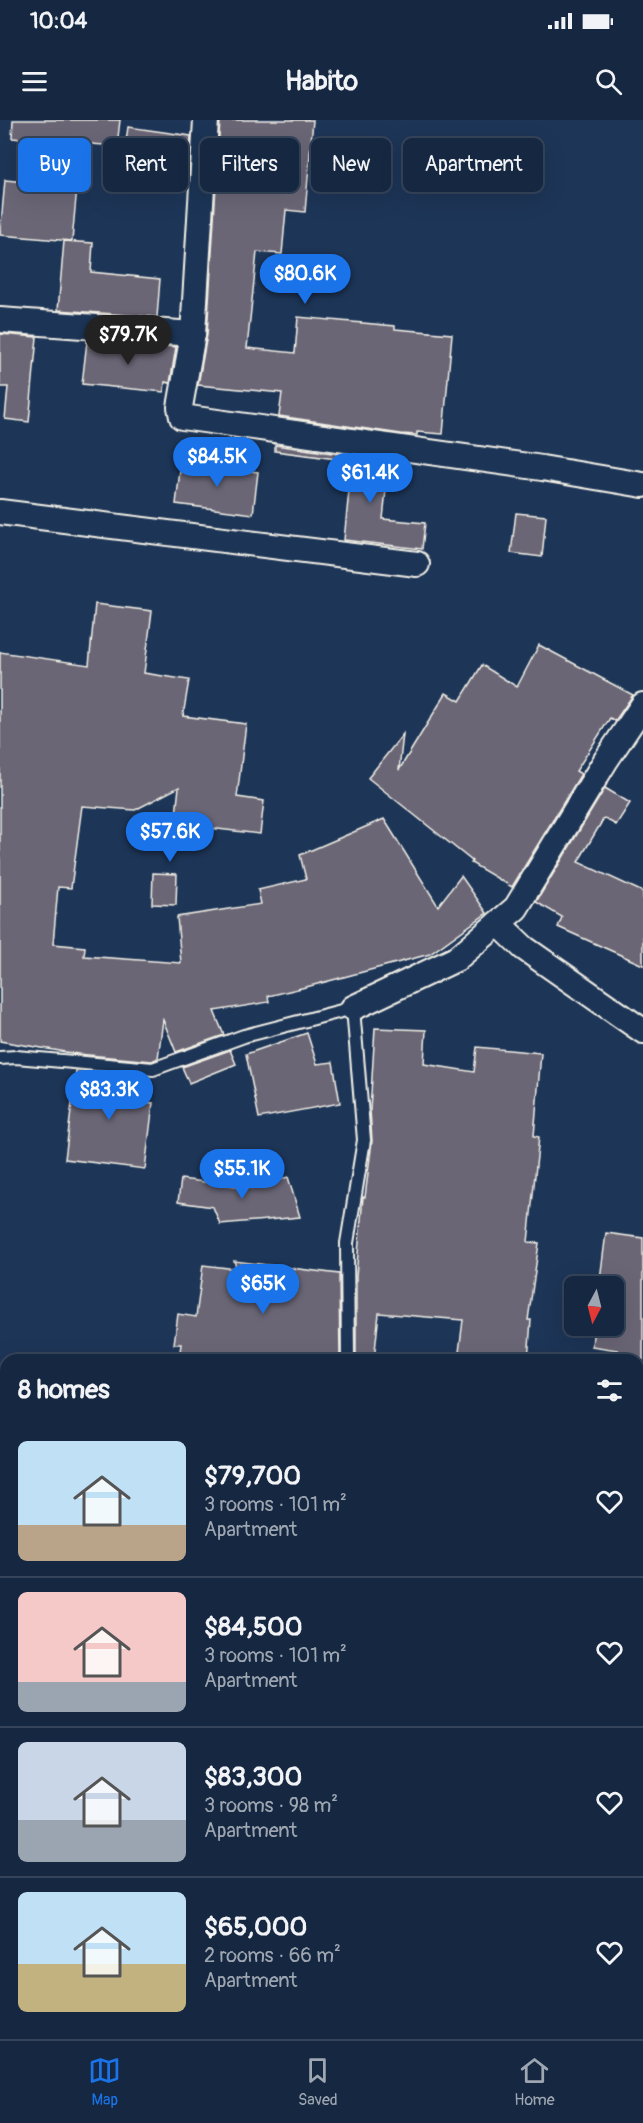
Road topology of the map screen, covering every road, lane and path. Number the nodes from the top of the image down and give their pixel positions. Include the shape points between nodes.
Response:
1 (206, 120) edge
2 (0, 320) edge
3 (193, 334) junction
4 (643, 485) edge
5 (0, 512) edge
6 (417, 564) dead end
7 (643, 705) edge
8 (498, 923) junction
9 (353, 1008) junction
10 (643, 1030) edge
11 (0, 1058) edge
12 (348, 1354) edge

1 - 3 street
2 - 3 street
3 - 4 street via 180,407 182,417
5 - 6 street
7 - 8 street via 516,908
8 - 9 street via 456,959
8 - 10 street via 524,948
9 - 11 lane via 244,1036 153,1069
9 - 12 lane via 364,1140 347,1243

